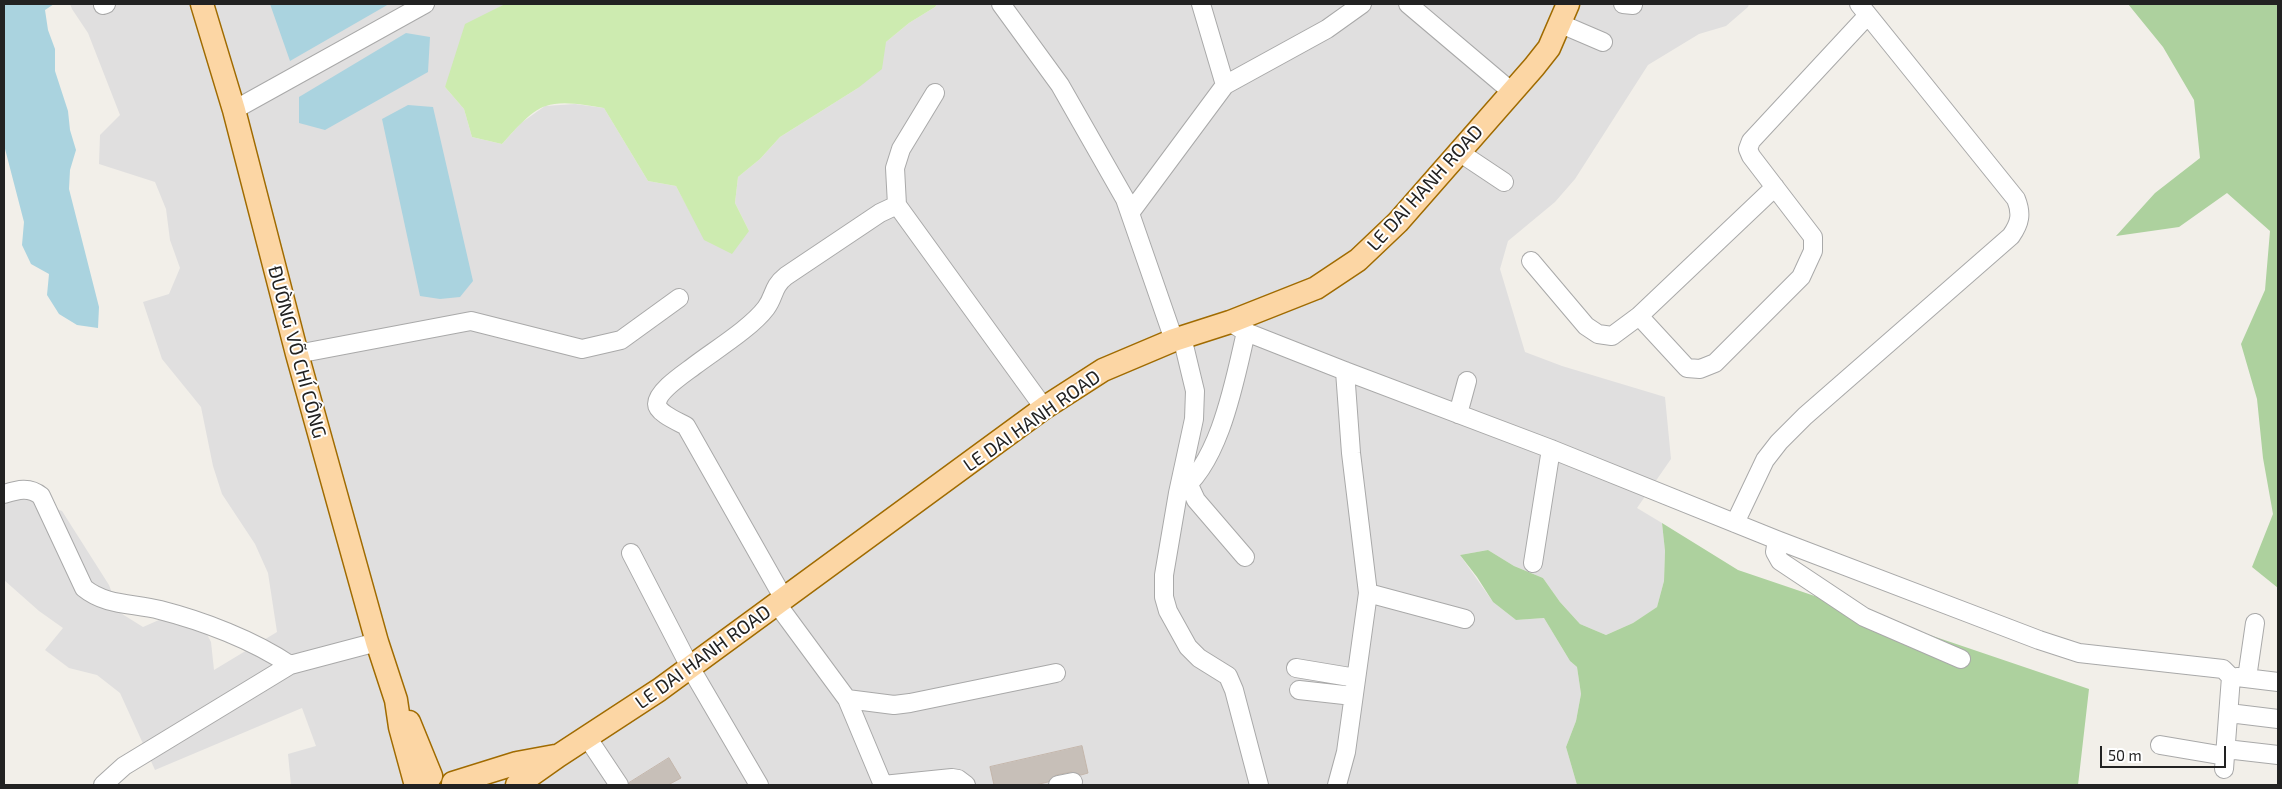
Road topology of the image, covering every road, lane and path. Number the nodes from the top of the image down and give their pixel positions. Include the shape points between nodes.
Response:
1 (202, 4) edge
2 (425, 4) edge
3 (1001, 4) edge
4 (1201, 4) edge
5 (1362, 4) edge
6 (1408, 4) edge
7 (1864, 10) edge
8 (1564, 14) edge
9 (1603, 42) dead end
10 (1225, 85) junction
11 (1512, 92) junction
12 (935, 93) dead end
13 (234, 110) junction
14 (1458, 152) junction
15 (1504, 182) dead end
16 (1775, 187) junction
17 (897, 205) junction
18 (1130, 213) junction
19 (1531, 261) dead end
20 (679, 298) dead end
21 (1639, 316) junction
22 (1238, 327) junction
23 (1178, 339) junction
24 (297, 354) junction
25 (1345, 371) junction
26 (1467, 381) dead end
27 (1044, 408) junction
28 (1458, 414) junction
29 (1552, 449) junction
30 (1184, 489) junction
31 (4, 494) edge
32 (1735, 523) junction
33 (1778, 540) junction
34 (632, 553) dead end
35 (1245, 557) dead end
36 (1533, 563) dead end
37 (1368, 593) junction
38 (780, 601) junction
39 (1464, 619) dead end
40 (2255, 623) dead end
41 (377, 642) junction
42 (1961, 659) dead end
43 (290, 665) junction
44 (690, 667) junction
45 (1296, 668) dead end
46 (1056, 673) dead end
47 (2239, 677) junction
48 (1356, 678) junction
49 (2278, 682) edge
50 (1299, 690) dead end
51 (1353, 696) junction
52 (847, 699) junction
53 (2229, 713) junction
54 (2278, 719) edge
55 (587, 737) junction
56 (2160, 745) dead end
57 (2278, 755) edge
58 (558, 756) junction
59 (2225, 758) junction
60 (419, 781) edge
61 (454, 784) edge
62 (103, 785) edge
63 (517, 785) edge
64 (619, 785) edge
65 (759, 785) edge
66 (883, 785) edge
67 (966, 785) edge
68 (1259, 785) edge
69 (1337, 785) edge

1 - 13 main road, ĐƯỜNG VÕ CHÍ CÔNG
2 - 13 street
3 - 18 street via 1060,85
4 - 10 street
5 - 10 street via 1327,29
6 - 11 street
7 - 16 street via 1751,141 1748,149 1751,156
7 - 32 street via 2016,198 2021,209 2019,224 2011,236 1779,442 1766,460
8 - 9 street
8 - 11 main road, LE DAI HANH ROAD via 1549,48
10 - 18 street
11 - 14 main road, LE DAI HANH ROAD
12 - 17 street via 901,149 895,168
13 - 24 main road, ĐƯỜNG VÕ CHÍ CÔNG
14 - 15 street
14 - 22 main road, LE DAI HANH ROAD via 1398,222 1358,260 1316,288
16 - 21 street
16 - 21 street via 1813,237 1810,262 1801,277 1715,363 1700,369 1687,368
17 - 27 street
17 - 38 street via 880,213 777,283 767,307 659,397 659,410 686,426
18 - 23 street
19 - 21 street via 1586,326 1598,334 1612,336
20 - 24 street via 621,340 582,349 471,321
22 - 23 main road, LE DAI HANH ROAD
22 - 25 street
22 - 30 street via 1230,400 1204,464
23 - 27 main road, LE DAI HANH ROAD via 1103,370
23 - 30 street via 1195,391
24 - 41 main road, ĐƯỜNG VÕ CHÍ CÔNG
25 - 28 street
25 - 37 street via 1351,454
26 - 28 street
27 - 38 main road, LE DAI HANH ROAD
28 - 29 street
29 - 32 street
29 - 36 street
30 - 35 street
30 - 68 street via 1164,575 1164,597 1188,647 1228,676
31 - 43 street via 25,489 41,496 84,588 93,596 160,610 225,632 268,650
32 - 33 street
33 - 42 street via 1775,552 1780,561 1864,617
33 - 47 street via 2078,653 2223,670
34 - 44 street
37 - 39 street
37 - 48 street
38 - 44 main road, LE DAI HANH ROAD
38 - 52 street
40 - 47 street
41 - 43 street
41 - 60 main road, ĐƯỜNG VÕ CHÍ CÔNG via 396,700 410,724
43 - 62 street via 124,766
44 - 55 main road, LE DAI HANH ROAD
44 - 65 street
45 - 48 street
46 - 52 street via 902,704
47 - 49 street
47 - 53 street
48 - 51 street
50 - 51 street
51 - 69 street via 1346,752
52 - 66 street
53 - 54 street
53 - 59 street
55 - 58 main road, LE DAI HANH ROAD
55 - 64 street
56 - 59 street
57 - 59 street
58 - 61 main road, LE DAI HANH ROAD via 517,763
58 - 63 main road, LE DAI HANH ROAD
60 - 61 main road via 442,778
66 - 67 street via 952,778

